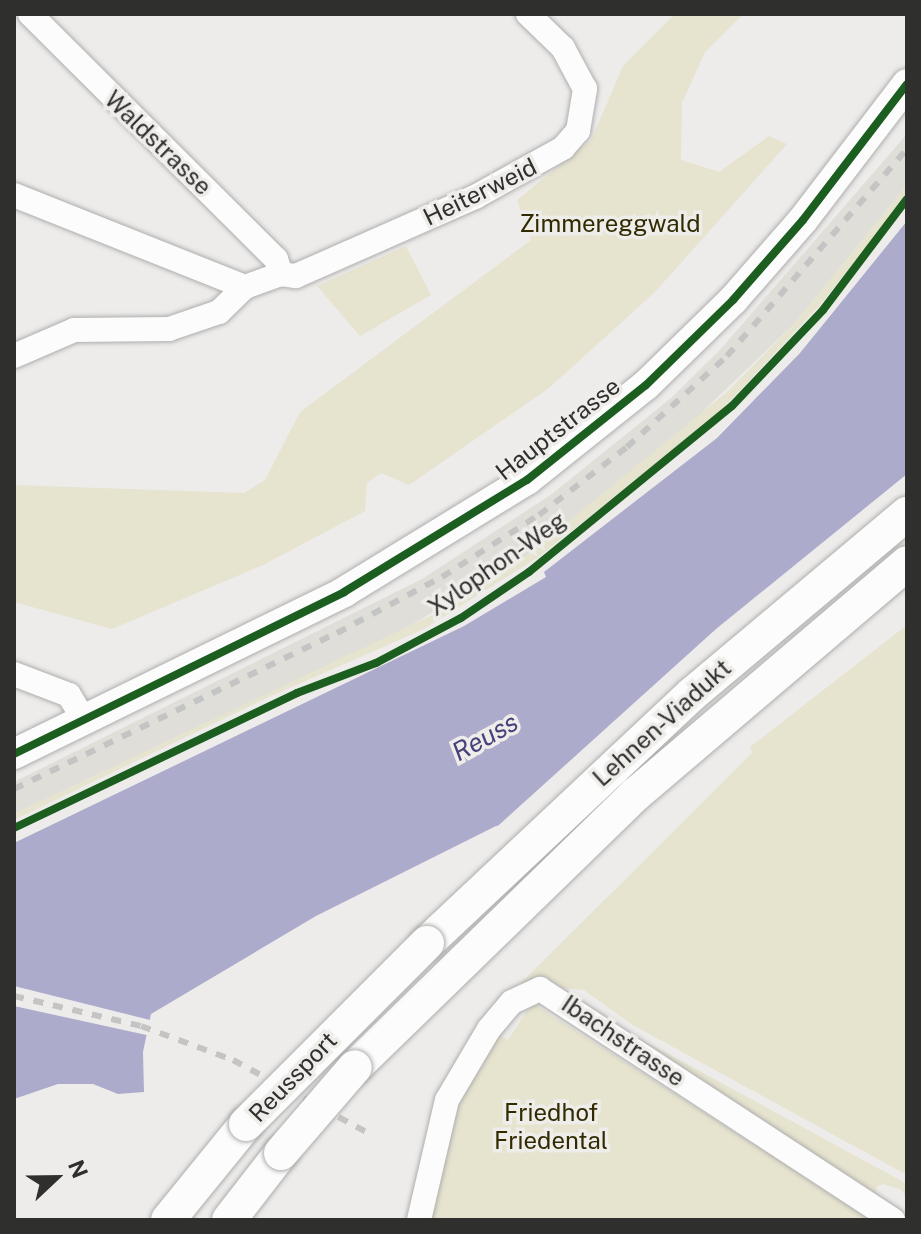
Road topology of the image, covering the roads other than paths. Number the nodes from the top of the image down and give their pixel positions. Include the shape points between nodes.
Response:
1 (30, 14) edge
2 (528, 14) edge
3 (907, 84) edge
4 (14, 195) edge
5 (281, 274) junction
6 (245, 287) junction
7 (14, 356) edge
8 (907, 514) edge
9 (907, 563) edge
10 (14, 674) edge
11 (76, 708) junction
12 (14, 754) edge
13 (427, 943) joint
14 (168, 1220) edge
15 (229, 1220) edge
16 (419, 1220) edge
17 (893, 1220) edge

1 - 5 street, Waldstrasse via 276,259
2 - 5 street, Heiterweid via 563,48 585,89 578,131 563,148 475,197 296,276
3 - 11 main road, Hauptstrasse via 803,220 733,300 646,385 564,452 492,506 403,560
4 - 6 street
5 - 6 street, Heiterweid
6 - 7 street, Heiterweid via 219,312 169,329 74,330
8 - 13 highway, Lehnen-Viadukt via 691,695
9 - 15 highway, bridge via 761,683 543,881 355,1067
10 - 11 street
11 - 12 main road, Hauptstrasse
13 - 14 highway, Reussport, bridge via 246,1124
16 - 17 street, Ibachstrasse via 447,1100 489,1029 512,1002 540,989

